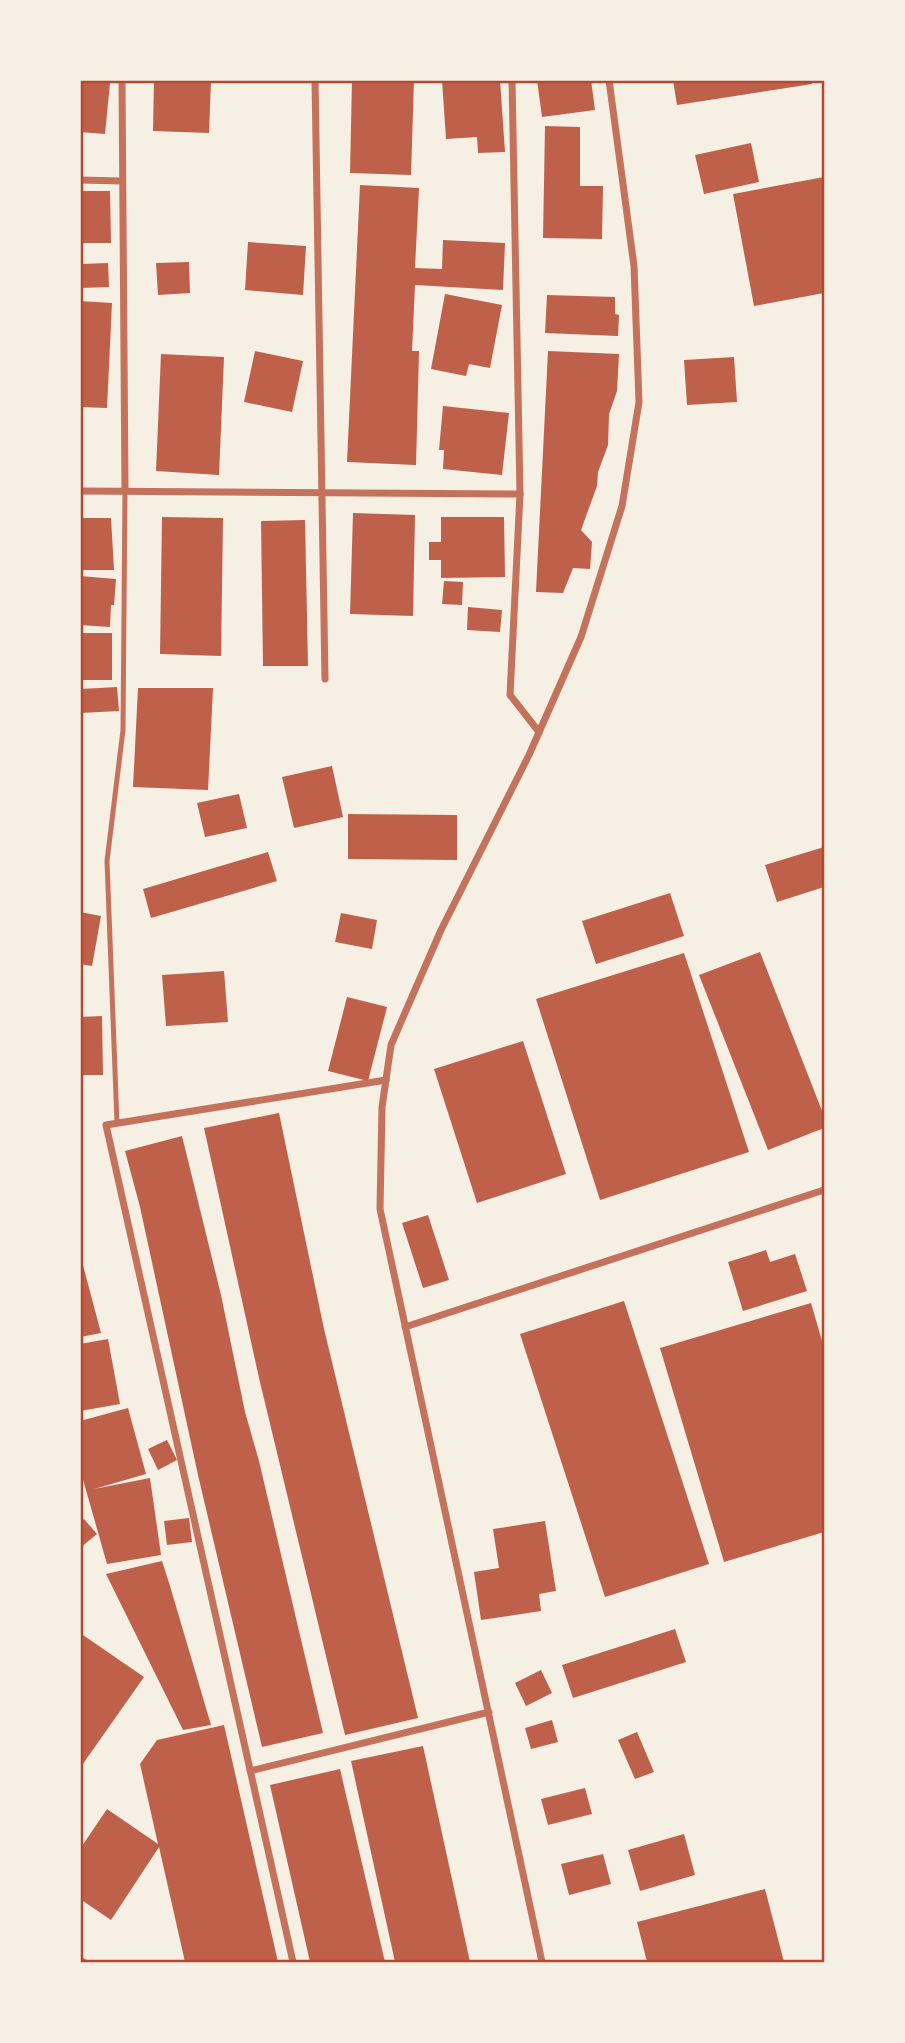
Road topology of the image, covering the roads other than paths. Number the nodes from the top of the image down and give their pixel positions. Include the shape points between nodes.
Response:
1 (122, 80) edge
2 (315, 80) edge
3 (512, 80) edge
4 (609, 80) edge
5 (80, 180) edge
6 (122, 181) junction
7 (125, 490) junction
8 (80, 491) edge
9 (321, 493) junction
10 (520, 494) junction
11 (325, 679) dead end
12 (539, 732) junction
13 (386, 1080) junction
14 (117, 1123) junction
15 (824, 1190) edge
16 (405, 1326) junction
17 (489, 1712) junction
18 (250, 1771) junction
19 (80, 1959) edge
20 (85, 1962) edge
21 (293, 1962) edge
22 (542, 1962) edge

1 - 6 street
2 - 9 street
3 - 10 street
4 - 12 street via 634,266 639,402 622,506 582,637
5 - 6 street
6 - 7 street
7 - 8 street
7 - 9 street
7 - 14 lane via 123,730 107,861
9 - 10 street
9 - 11 street
10 - 12 street via 510,695
12 - 13 street via 441,930 391,1045
13 - 14 street
13 - 16 street via 380,1209
14 - 18 street via 106,1125
15 - 16 street
16 - 17 street
17 - 18 street
17 - 22 street
18 - 21 street
19 - 20 lane

